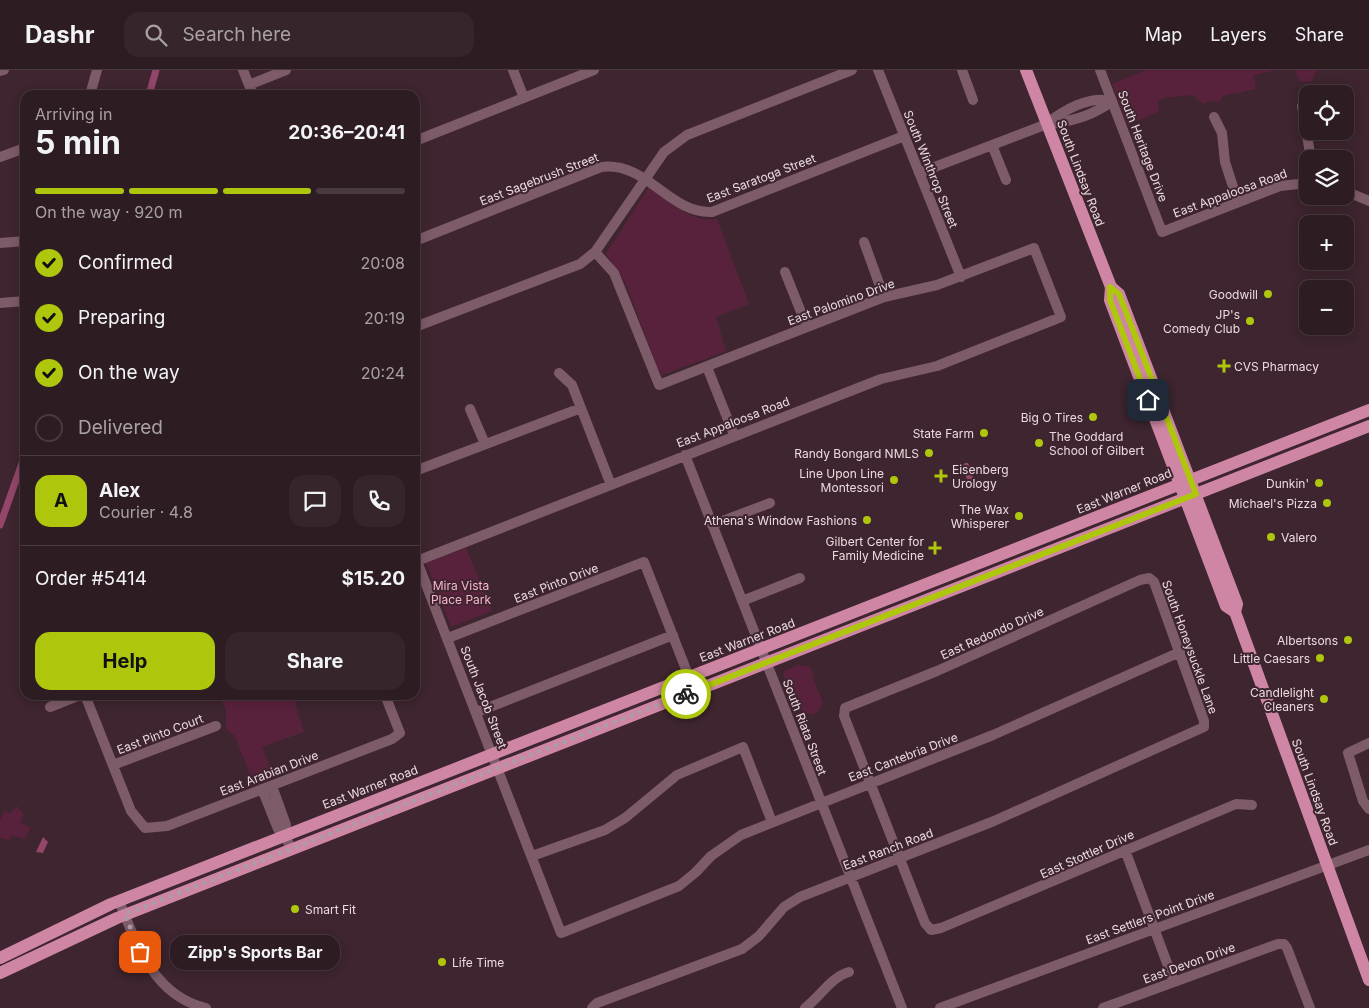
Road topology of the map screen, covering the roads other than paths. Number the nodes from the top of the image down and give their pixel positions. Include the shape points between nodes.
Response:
1 (4, 70) edge
2 (98, 70) edge
3 (243, 70) edge
4 (286, 70) edge
5 (513, 70) edge
6 (594, 70) edge
7 (852, 70) edge
8 (878, 70) edge
9 (962, 70) edge
10 (1026, 70) edge
11 (1100, 70) edge
12 (0, 72) edge
13 (249, 85) junction
14 (92, 90) edge
15 (251, 90) edge
16 (524, 98) junction
17 (973, 100) dead end
18 (1112, 101) junction
19 (1214, 117) dead end
20 (1046, 124) junction
21 (904, 136) junction
22 (420, 140) edge
23 (992, 145) junction
24 (20, 150) edge
25 (0, 157) edge
26 (919, 173) junction
27 (646, 179) junction
28 (1006, 180) dead end
29 (1299, 183) edge
30 (1354, 195) edge
31 (1369, 201) edge
32 (1238, 202) junction
33 (1162, 232) joint
34 (420, 239) edge
35 (20, 242) edge
36 (864, 242) dead end
37 (0, 244) edge
38 (595, 252) junction
39 (785, 272) dead end
40 (961, 277) junction
41 (1110, 287) junction
42 (884, 297) junction
43 (20, 301) edge
44 (0, 303) edge
45 (1062, 317) joint
46 (1117, 319) junction
47 (420, 325) edge
48 (807, 326) junction
49 (1141, 351) junction
50 (707, 367) junction
51 (559, 373) dead end
52 (581, 408) junction
53 (470, 409) dead end
54 (1369, 410) edge
55 (1369, 426) edge
56 (734, 435) junction
57 (485, 444) junction
58 (685, 455) junction
59 (420, 469) edge
60 (1186, 481) junction
61 (611, 485) junction
62 (1191, 496) junction
63 (770, 503) dead end
64 (712, 525) junction
65 (1002, 554) junction
66 (420, 557) edge
67 (420, 568) edge
68 (1008, 568) junction
69 (800, 578) dead end
70 (1149, 578) joint
71 (742, 601) junction
72 (673, 635) junction
73 (448, 638) junction
74 (761, 649) junction
75 (1180, 652) junction
76 (766, 662) junction
77 (689, 677) junction
78 (68, 700) edge
79 (87, 700) edge
80 (387, 700) edge
81 (50, 707) dead end
82 (477, 712) junction
83 (216, 726) dead end
84 (1204, 727) joint
85 (1369, 743) edge
86 (493, 754) junction
87 (113, 765) junction
88 (498, 767) junction
89 (870, 783) junction
90 (267, 788) junction
91 (821, 802) junction
92 (1252, 805) dead end
93 (1368, 808) edge
94 (772, 822) junction
95 (285, 835) junction
96 (291, 849) junction
97 (1125, 850) junction
98 (1369, 850) edge
99 (532, 856) junction
100 (901, 857) junction
101 (1327, 865) junction
102 (851, 877) junction
103 (120, 901) junction
104 (125, 914) junction
105 (1155, 929) junction
106 (561, 932) joint
107 (1, 957) edge
108 (4, 972) edge
109 (849, 972) dead end
110 (1369, 980) edge
111 (1174, 982) junction
112 (206, 1008) edge
113 (592, 1008) edge
114 (805, 1008) edge
115 (902, 1008) edge
116 (940, 1008) edge
117 (1103, 1008) edge
118 (1310, 1008) edge

1 - 12 street
2 - 14 street
3 - 13 street
4 - 13 street
5 - 16 street
6 - 16 street
7 - 27 street via 687,135 664,152
8 - 21 street, South Winthrop Street
9 - 17 street
10 - 20 main road, South Lindsay Road
11 - 18 street, South Heritage Drive
13 - 15 street
16 - 22 street
18 - 20 street via 1099,98 1063,111
18 - 33 street, South Heritage Drive
19 - 32 street via 1222,133 1225,162
20 - 23 street
20 - 41 main road, South Lindsay Road
21 - 26 street, South Winthrop Street
21 - 27 street, East Saratoga Street via 712,212 690,210
23 - 26 street
23 - 28 street
24 - 25 street
26 - 40 street, South Winthrop Street
27 - 34 street, East Sagebrush Street via 630,170 602,167
27 - 38 street
29 - 32 street, East Appaloosa Road via 1280,186
30 - 31 street
32 - 33 street, East Appaloosa Road
35 - 37 street
36 - 42 street
38 - 47 street via 580,264
38 - 50 street, East Palomino Drive via 614,273 659,385
39 - 48 street
40 - 42 street, East Palomino Drive
40 - 45 street, East Palomino Drive via 1034,248
41 - 46 main road, South Lindsay Road via 1110,300
41 - 49 main road, South Lindsay Road via 1119,294
42 - 48 street, East Palomino Drive
43 - 44 street
45 - 56 street, East Appaloosa Road via 937,366 881,379
46 - 49 main road via 1127,330 1134,347
46 - 60 main road, South Lindsay Road
48 - 50 street, East Palomino Drive
49 - 60 main road, South Lindsay Road
50 - 56 street
51 - 52 street via 572,385
52 - 57 street
52 - 61 street
53 - 57 street
54 - 60 main road, East Warner Road
55 - 62 main road
56 - 58 street, East Appaloosa Road
57 - 59 street
58 - 61 street, East Appaloosa Road
58 - 64 street, South Riata Street
60 - 62 main road, South Lindsay Road
60 - 65 main road, East Warner Road
61 - 66 street, East Appaloosa Road
62 - 68 main road
62 - 101 main road, South Lindsay Road via 1237,604 1235,612
63 - 64 street
64 - 71 street, South Riata Street
65 - 68 main road
65 - 74 main road, East Warner Road
67 - 73 street, South Jacob Street
68 - 76 main road
69 - 71 street
70 - 75 street, South Honeysuckle Lane via 1154,582
70 - 89 street, East Redondo Drive via 844,708 844,716
71 - 74 street, South Riata Street
72 - 73 street, East Pinto Drive via 644,562
72 - 77 street
72 - 82 street
73 - 82 street, South Jacob Street
74 - 76 street, South Riata Street
74 - 77 main road, East Warner Road
75 - 84 street, South Honeysuckle Lane
75 - 89 street, East Cantebria Drive via 985,738
76 - 88 main road
76 - 91 street, South Riata Street
77 - 86 main road, East Warner Road
78 - 81 street
79 - 87 street
80 - 90 street, East Arabian Drive via 400,733 392,739
82 - 86 street, South Jacob Street
83 - 87 street, East Pinto Court
84 - 100 street, East Ranch Road via 994,821
85 - 93 street via 1348,753
86 - 88 street, South Jacob Street
86 - 95 main road, East Warner Road
87 - 90 street, East Arabian Drive via 131,812 144,828 167,826
88 - 96 main road
88 - 99 street, South Jacob Street
89 - 91 street, East Cantebria Drive
89 - 100 street
90 - 95 street via 278,829
91 - 94 street, East Cantebria Drive
91 - 102 street, South Riata Street
92 - 97 street, East Stottler Drive via 1236,804
94 - 99 street via 743,747 677,775 625,818 605,830
94 - 106 street, East Cantebria Drive via 741,835 711,856 679,886
95 - 96 street
95 - 103 main road, East Warner Road
96 - 104 main road
97 - 100 street, East Stottler Drive via 1030,892 931,930 925,923
97 - 105 street
98 - 101 street, East Settlers Point Drive
99 - 106 street, South Jacob Street
100 - 102 street, East Ranch Road
101 - 105 street, East Settlers Point Drive
101 - 110 main road, South Lindsay Road
102 - 113 street, East Ranch Road via 800,897 784,907 759,936 742,948
102 - 115 street, South Riata Street
103 - 104 street
103 - 107 main road, East Warner Road
104 - 108 main road
104 - 112 street via 140,952 158,978 176,994
105 - 111 street
105 - 116 street, East Settlers Point Drive
107 - 108 main road
109 - 114 street via 839,975
111 - 117 street, East Devon Drive
111 - 118 street, East Devon Drive via 1284,944

